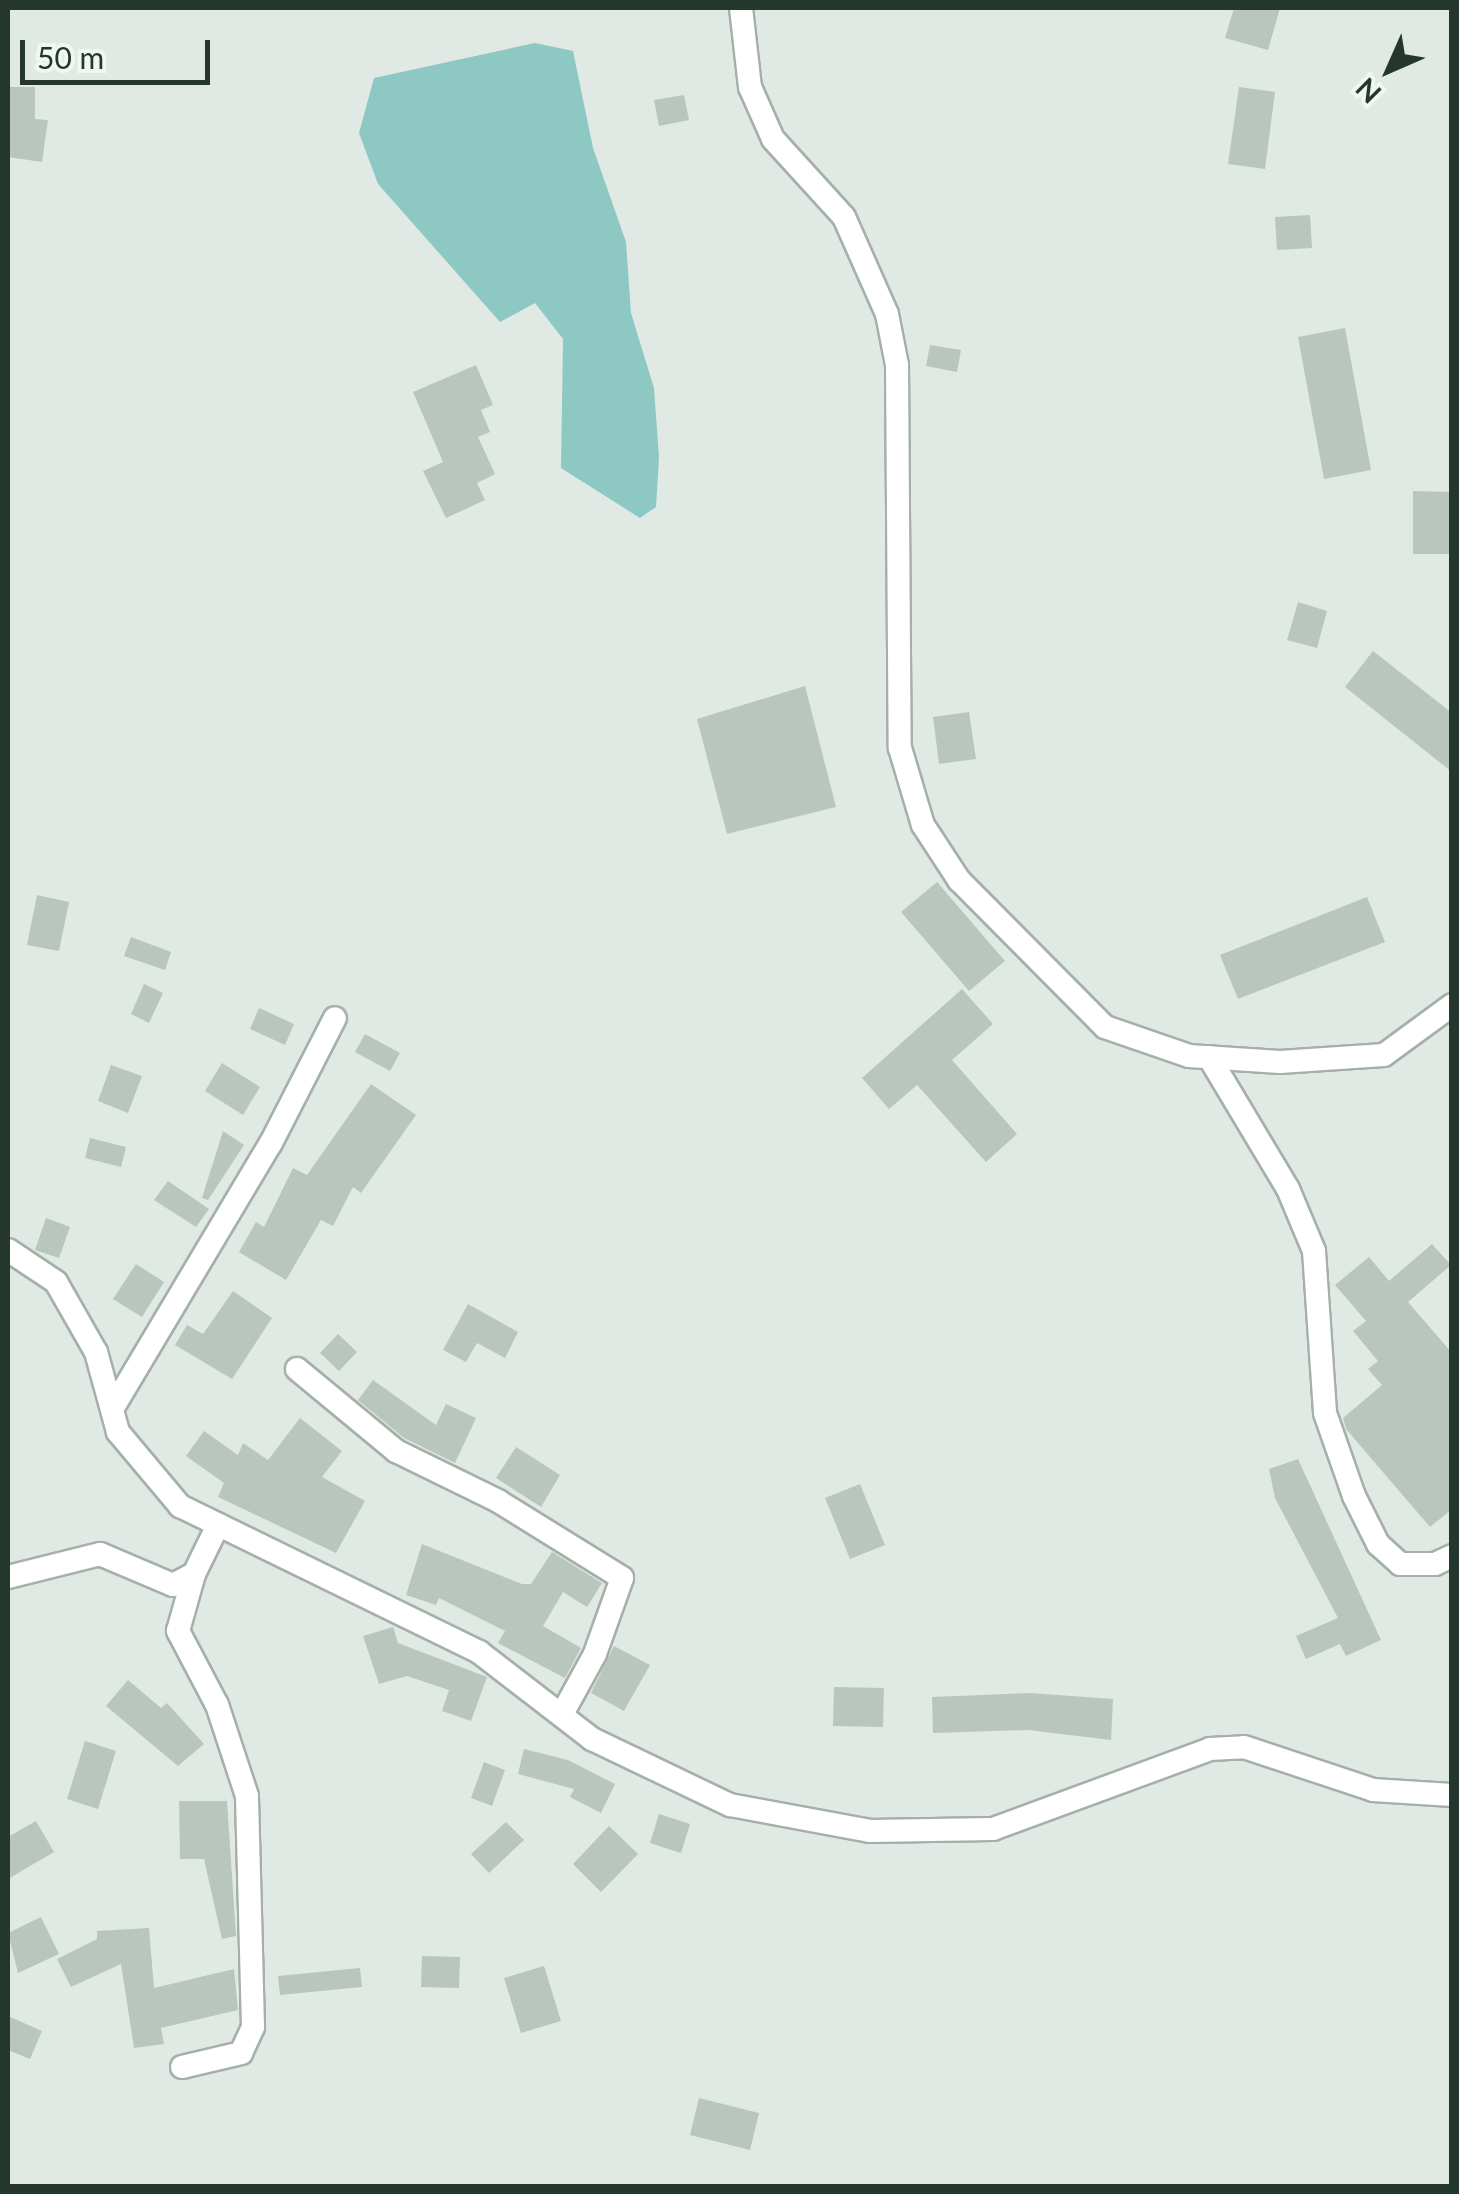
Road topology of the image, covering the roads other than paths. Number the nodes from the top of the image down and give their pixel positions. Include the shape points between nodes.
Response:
1 (740, 8) edge
2 (1452, 1005) edge
3 (335, 1018) dead end
4 (1209, 1058) junction
5 (8, 1250) edge
6 (297, 1369) dead end
7 (114, 1406) junction
8 (218, 1524) junction
9 (1452, 1556) edge
10 (194, 1574) junction
11 (8, 1577) edge
12 (562, 1714) junction
13 (1452, 1795) edge
14 (182, 2067) dead end

1 - 4 street via 750,88 773,139 844,217 887,314 897,365 900,748 923,825 959,880 1106,1027
2 - 4 street via 1384,1054 1280,1062
3 - 7 street via 270,1143
4 - 9 street via 1288,1189 1314,1252 1325,1413 1354,1496 1378,1544 1400,1564 1435,1564
5 - 7 street via 56,1282 96,1352
6 - 12 street via 396,1451 498,1501 622,1578 595,1654
7 - 8 street via 118,1432 180,1506
8 - 10 street
8 - 12 street via 479,1652
10 - 11 street via 174,1585 100,1554
10 - 14 street via 178,1630 217,1705 247,1796 252,2027 241,2053
12 - 13 street via 592,1738 730,1805 870,1831 993,1830 1210,1748 1244,1747 1374,1790

